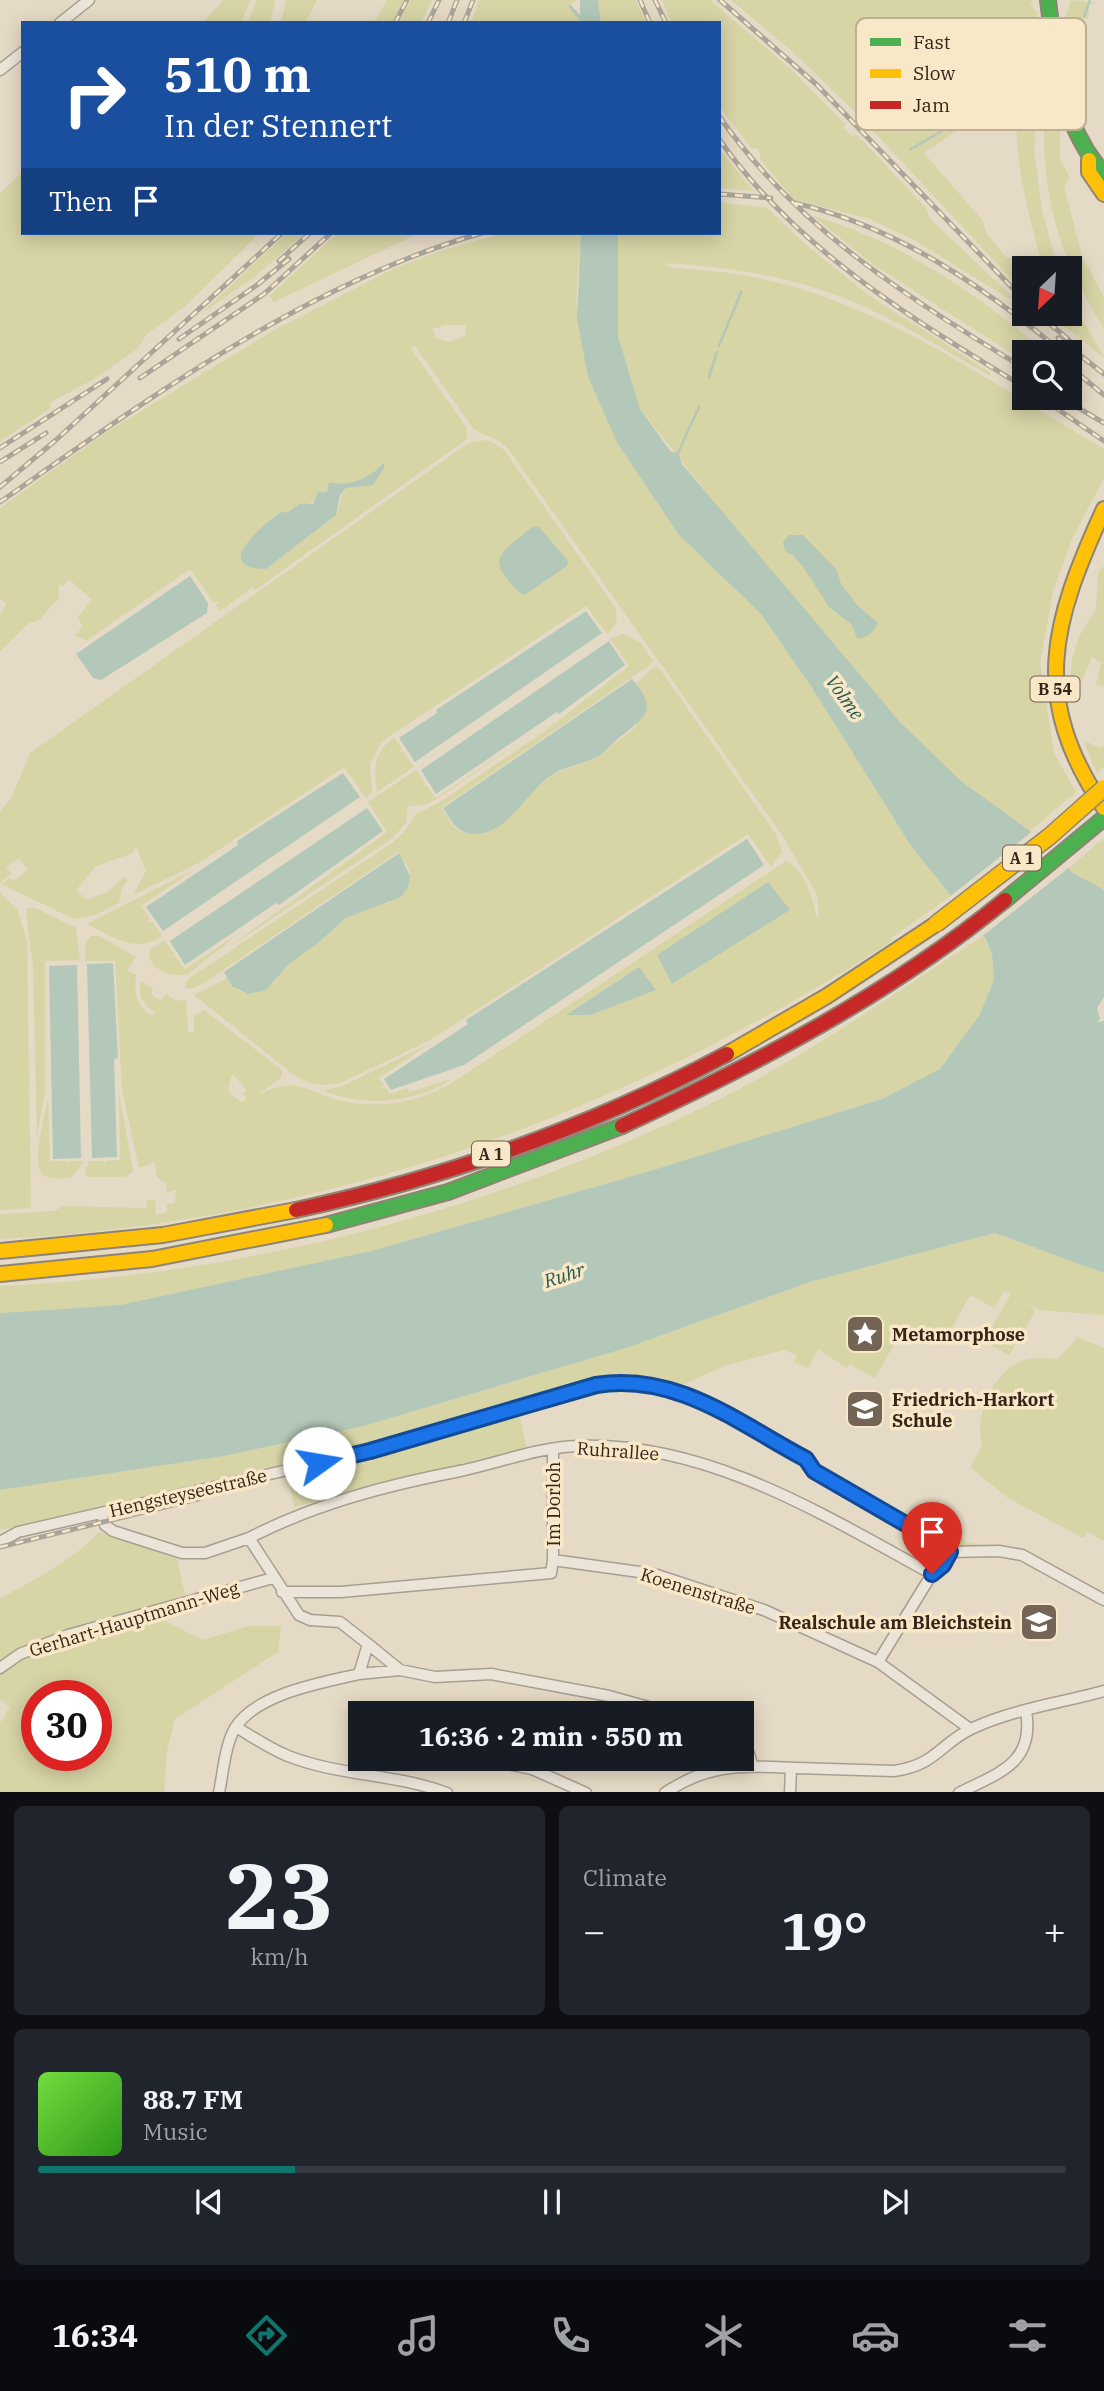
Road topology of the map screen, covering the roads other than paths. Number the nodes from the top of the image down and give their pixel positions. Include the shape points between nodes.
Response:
1 (89, 0) edge
2 (1048, 0) edge
3 (1051, 18) edge
4 (63, 21) edge
5 (21, 54) edge
6 (0, 70) edge
7 (1074, 130) edge
8 (1089, 160) junction
9 (1104, 174) edge
10 (1104, 194) edge
11 (1104, 509) edge
12 (1104, 788) edge
13 (1104, 808) edge
14 (1104, 818) edge
15 (0, 1251) edge
16 (0, 1274) edge
17 (553, 1449) junction
18 (102, 1514) junction
19 (249, 1538) junction
20 (0, 1542) edge
21 (950, 1552) junction
22 (553, 1560) junction
23 (932, 1574) junction
24 (273, 1578) junction
25 (282, 1592) junction
26 (1104, 1600) edge
27 (368, 1644) junction
28 (878, 1662) junction
29 (0, 1668) edge
30 (400, 1670) junction
31 (359, 1674) junction
32 (1104, 1692) edge
33 (627, 1701) edge
34 (1026, 1711) junction
35 (236, 1727) junction
36 (970, 1729) junction
37 (754, 1764) edge
38 (791, 1768) junction
39 (536, 1771) edge
40 (714, 1771) edge
41 (219, 1792) edge
42 (444, 1792) edge
43 (584, 1792) edge
44 (667, 1792) edge
45 (790, 1792) edge
46 (961, 1792) edge

1 - 4 street
2 - 3 main road
5 - 6 street
7 - 8 main road
8 - 9 main road
8 - 10 main road via 1089,172
11 - 13 main road, B 54 via 1069,588 1057,633 1054,674 1057,707 1069,748 1088,788
12 - 15 main road, A 1, bridge via 936,924 792,1016 685,1075 586,1119 364,1195 186,1233
14 - 16 main road, A 1 via 949,942 856,1005 722,1081 639,1121 459,1190 325,1226 191,1254
17 - 19 street, Ruhrallee via 418,1479 312,1509
17 - 22 street, Im Dorloh
17 - 23 street, Ruhrallee via 612,1447 684,1459 800,1504
18 - 19 street via 113,1531 182,1553 205,1553
18 - 20 street, Hengsteyseestraße via 18,1532
18 - 21 street, Hengsteyseestraße via 370,1451 596,1385 638,1382 683,1392 806,1459 814,1471 908,1525 939,1537
19 - 24 street
21 - 23 street
21 - 26 street via 1022,1555
22 - 25 street via 551,1573 341,1592
22 - 28 street, Koenenstraße via 654,1574 764,1610
23 - 28 street
24 - 25 street
24 - 29 street, Gerhart-Hauptmann-Weg via 68,1635 20,1654
25 - 27 street via 299,1615 340,1622
27 - 30 street
27 - 31 street
28 - 36 street, Koenenstraße
30 - 31 street
30 - 33 street via 435,1677 480,1673 516,1677
31 - 35 street via 275,1697
32 - 34 street
34 - 36 street
34 - 46 street via 1029,1733 1012,1765
35 - 41 street
35 - 42 street via 288,1756
36 - 38 street via 913,1768
37 - 38 street
38 - 45 street
39 - 43 street
40 - 44 street via 681,1782

